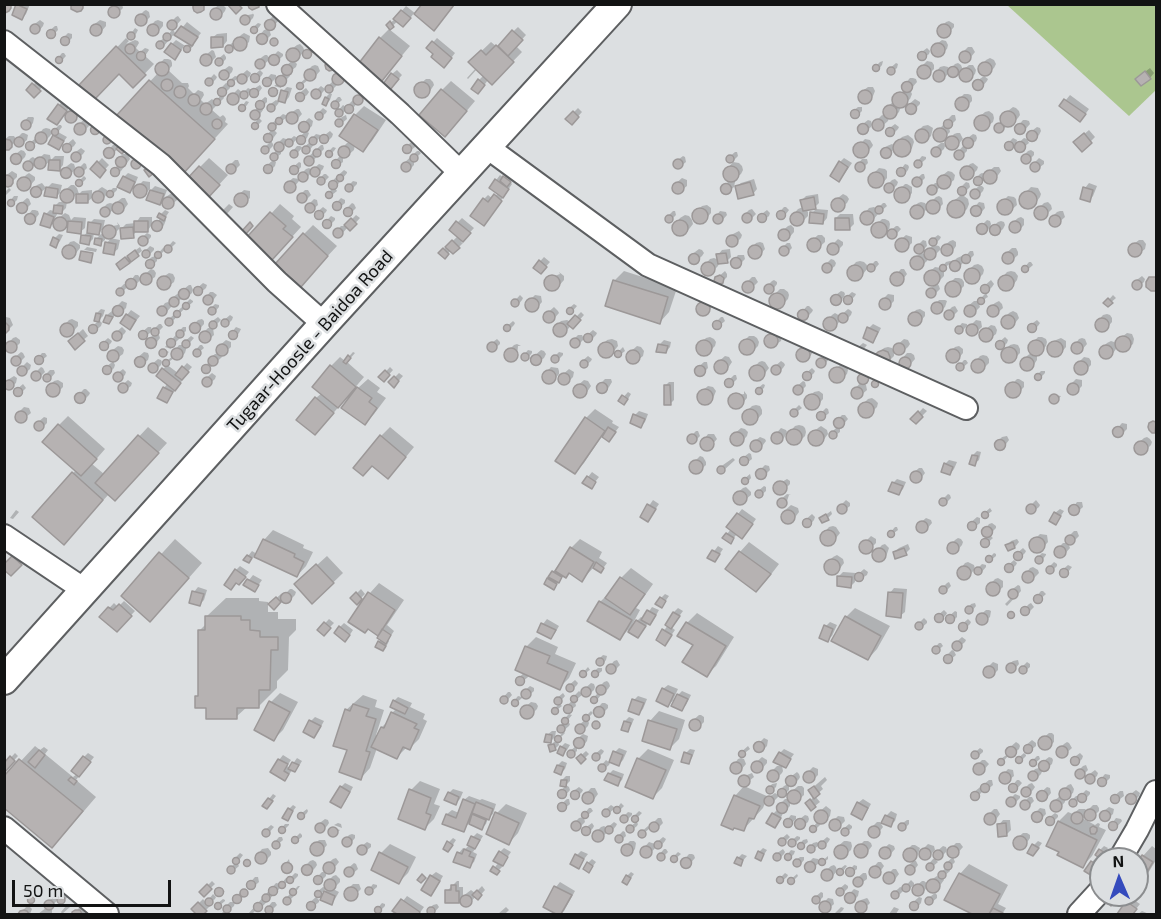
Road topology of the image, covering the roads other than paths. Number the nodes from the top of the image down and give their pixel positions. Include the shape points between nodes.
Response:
1 (278, 4) edge
2 (617, 4) edge
3 (4, 42) edge
4 (487, 147) junction
5 (462, 174) junction
6 (324, 324) junction
7 (966, 408) dead end
8 (4, 536) edge
9 (86, 591) junction
10 (4, 680) edge
11 (1156, 792) edge
12 (4, 828) edge
13 (1127, 847) edge
14 (1089, 903) edge
15 (107, 915) edge
16 (1078, 915) edge

1 - 5 street
2 - 4 main road, Tugaar-Hoosle - Baidoa Road
3 - 6 street via 161,165
4 - 5 main road, Tugaar-Hoosle - Baidoa Road
4 - 7 street via 648,265
5 - 6 main road, Tugaar-Hoosle - Baidoa Road
6 - 9 main road, Tugaar-Hoosle - Baidoa Road
8 - 9 street
9 - 10 main road, Tugaar-Hoosle - Baidoa Road
11 - 13 street
12 - 15 street
14 - 16 street

